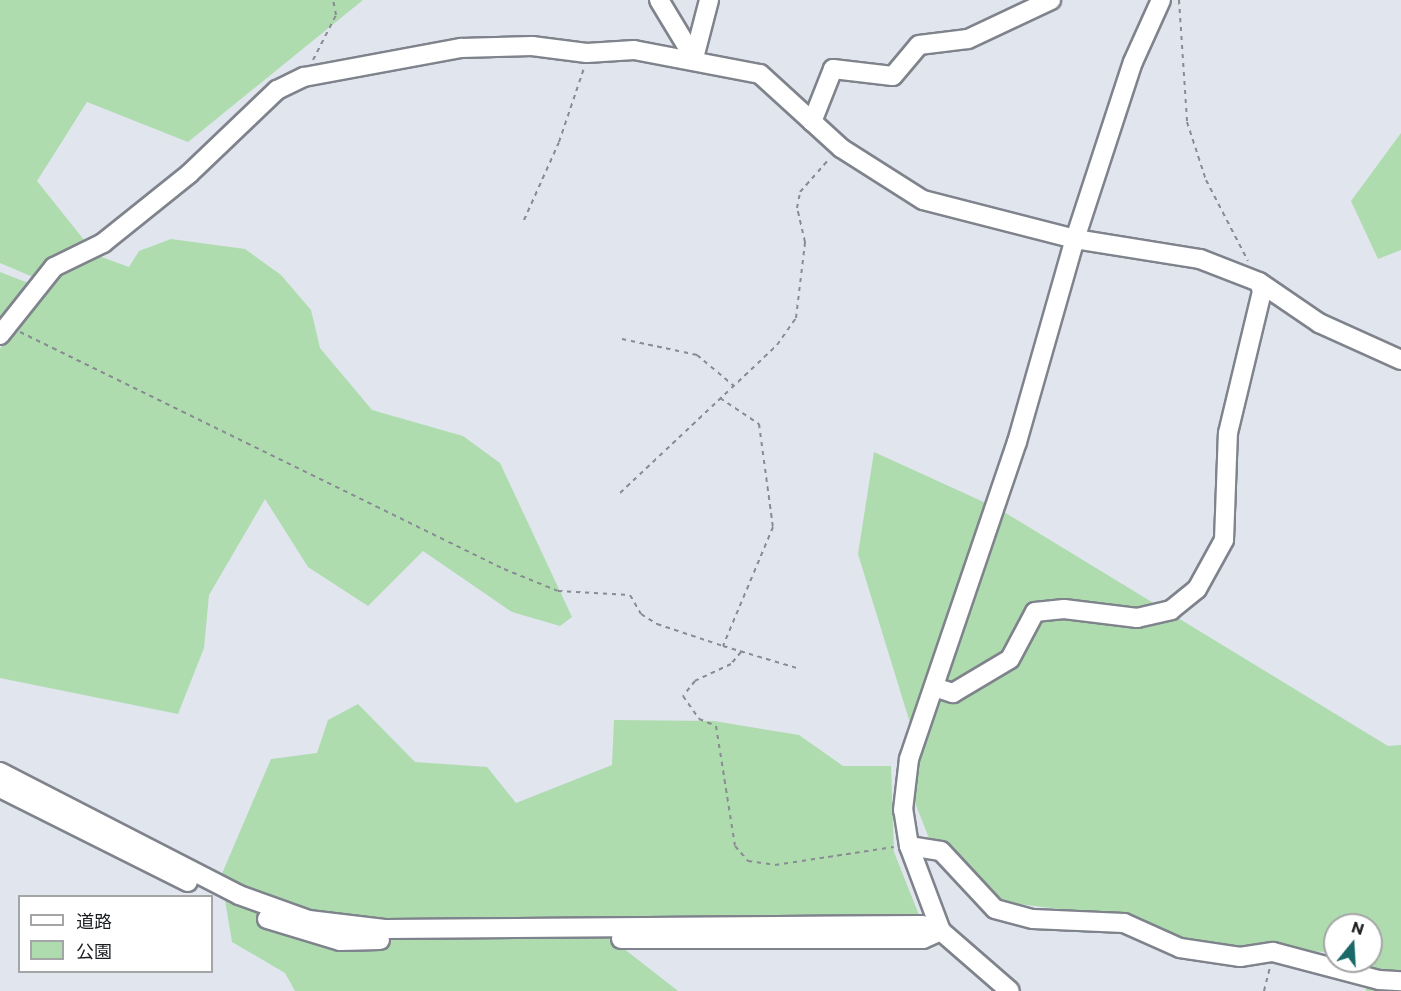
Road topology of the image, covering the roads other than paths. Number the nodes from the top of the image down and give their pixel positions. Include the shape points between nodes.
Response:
1 (658, 0) edge
2 (709, 0) edge
3 (1051, 0) edge
4 (1161, 0) edge
5 (694, 58) junction
6 (812, 122) junction
7 (1075, 239) junction
8 (1259, 282) junction
9 (2, 328) edge
10 (1401, 360) edge
11 (934, 687) junction
12 (0, 772) edge
13 (0, 788) edge
14 (909, 846) junction
15 (941, 930) junction
16 (1401, 981) edge
17 (1010, 991) edge

1 - 5 street
2 - 5 street
3 - 6 street via 968,39 919,45 893,76 833,69
4 - 7 street via 1133,62
5 - 6 street via 760,74
5 - 9 street via 634,50 587,53 532,46 461,48 304,77 254,109 189,174 103,243 54,267
6 - 7 street via 883,180 923,200
7 - 8 street via 1200,259
7 - 11 street via 1017,442
8 - 10 street via 1319,323
8 - 11 street via 1262,291 1228,433 1224,540 1204,581 1183,603 1157,615 1035,612 1010,659 953,693
11 - 14 street via 904,782
12 - 15 street via 239,895 284,914 345,928 922,925
13 - 15 street via 235,906 340,941 923,939
14 - 15 street
14 - 16 street via 941,851 995,909 1033,919 1124,923 1180,948 1240,957 1273,952 1378,980
15 - 17 street

